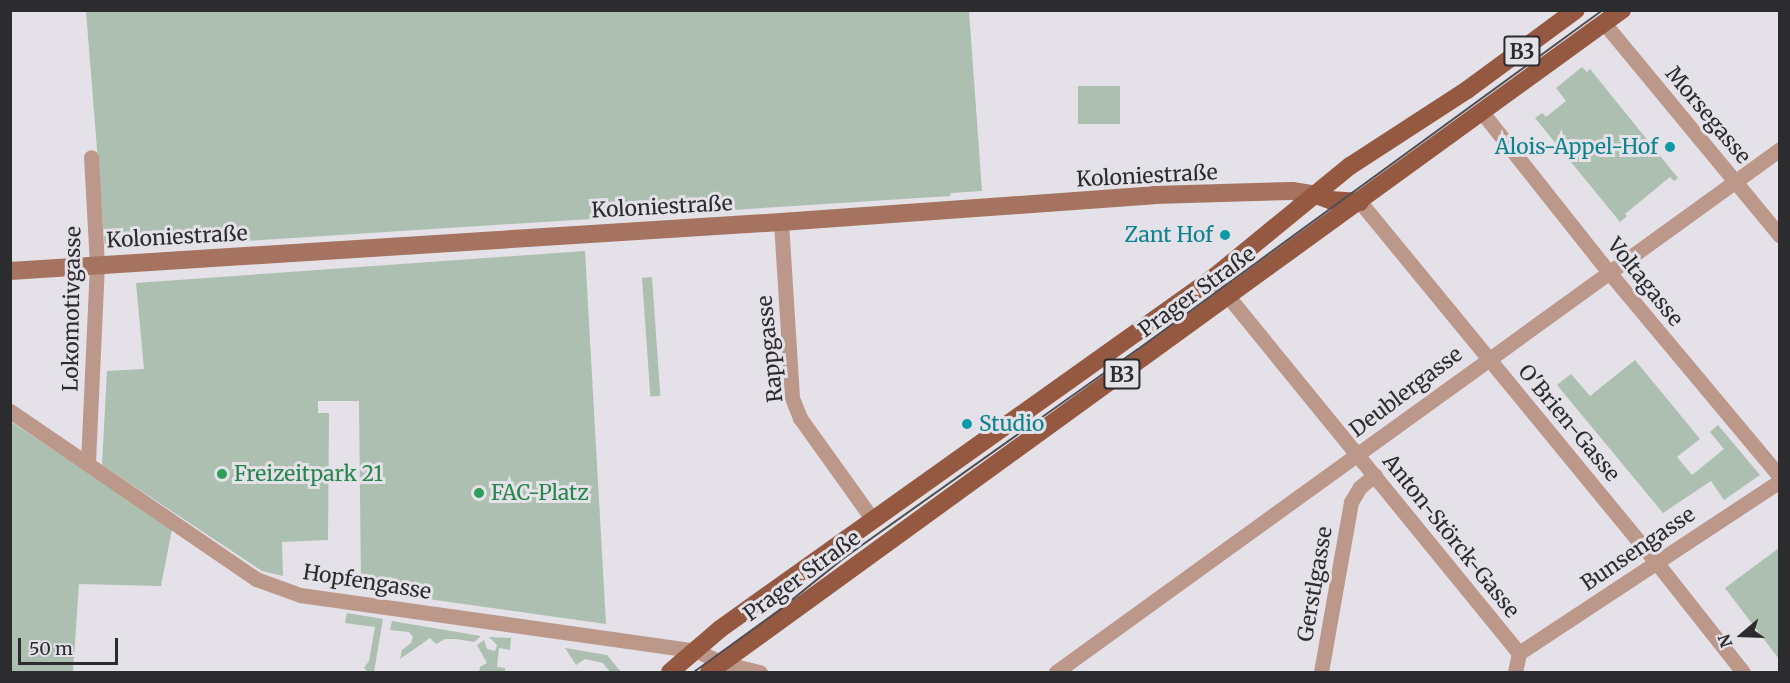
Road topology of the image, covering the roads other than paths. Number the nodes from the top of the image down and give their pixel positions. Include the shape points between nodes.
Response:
1 (1576, 10) edge
2 (1622, 10) edge
3 (1604, 23) junction
4 (1481, 111) junction
5 (1779, 149) edge
6 (91, 157) dead end
7 (1736, 181) junction
8 (1316, 195) junction
9 (1360, 202) junction
10 (781, 222) junction
11 (1779, 236) edge
12 (98, 264) junction
13 (10, 271) edge
14 (1608, 271) junction
15 (1213, 278) junction
16 (1229, 297) junction
17 (1487, 358) junction
18 (10, 411) edge
19 (1358, 454) junction
20 (88, 462) junction
21 (1375, 475) junction
22 (1779, 479) edge
23 (873, 520) junction
24 (884, 545) junction
25 (1656, 562) junction
26 (697, 651) junction
27 (1519, 654) junction
28 (716, 668) edge
29 (670, 672) edge
30 (760, 672) edge
31 (1058, 672) edge
32 (1321, 672) edge
33 (1515, 672) edge
34 (1743, 672) edge

1 - 8 main road, Prager Straße / B3 via 1467,90 1350,166
2 - 3 main road, Prager Straße / B3
3 - 4 main road, Prager Straße / B3
3 - 7 street, Morsegasse
4 - 9 main road, Prager Straße / B3
4 - 14 street, Voltagasse
5 - 7 street, Deublergasse
6 - 12 street, Lokomotivgasse
7 - 11 street, Morsegasse
7 - 14 street, Deublergasse
8 - 9 main road
8 - 10 street, Koloniestraße via 1292,191 1154,195
8 - 15 main road, Prager Straße / B3
9 - 16 main road, Prager Straße / B3
9 - 17 street, O'Brien-Gasse
10 - 12 street, Koloniestraße
10 - 23 street, Rappgasse via 792,398 800,418
12 - 13 street, Koloniestraße
12 - 20 street, Lokomotivgasse
14 - 17 street, Deublergasse
14 - 22 street, Voltagasse
15 - 16 street, Anton-Störck-Gasse
15 - 23 main road, Prager Straße / B3
16 - 19 street, Anton-Störck-Gasse
16 - 24 main road, Prager Straße / B3
17 - 19 street, Deublergasse
17 - 25 street, O'Brien-Gasse
18 - 20 street, Hopfengasse
19 - 21 street, Anton-Störck-Gasse
19 - 31 street, Deublergasse
20 - 26 street, Hopfengasse via 256,579 300,595
21 - 27 street, Anton-Störck-Gasse
21 - 32 street, Gerstlgasse via 1360,487 1351,502
22 - 25 street, Bunsengasse
23 - 24 main road
23 - 26 main road, Prager Straße / B3 via 716,632
24 - 28 main road, Prager Straße / B3
25 - 27 street, Bunsengasse
25 - 34 street, O'Brien-Gasse
26 - 28 street, Hopfengasse
26 - 29 main road, Prager Straße / B3
27 - 33 street
28 - 30 street, Hopfengasse

